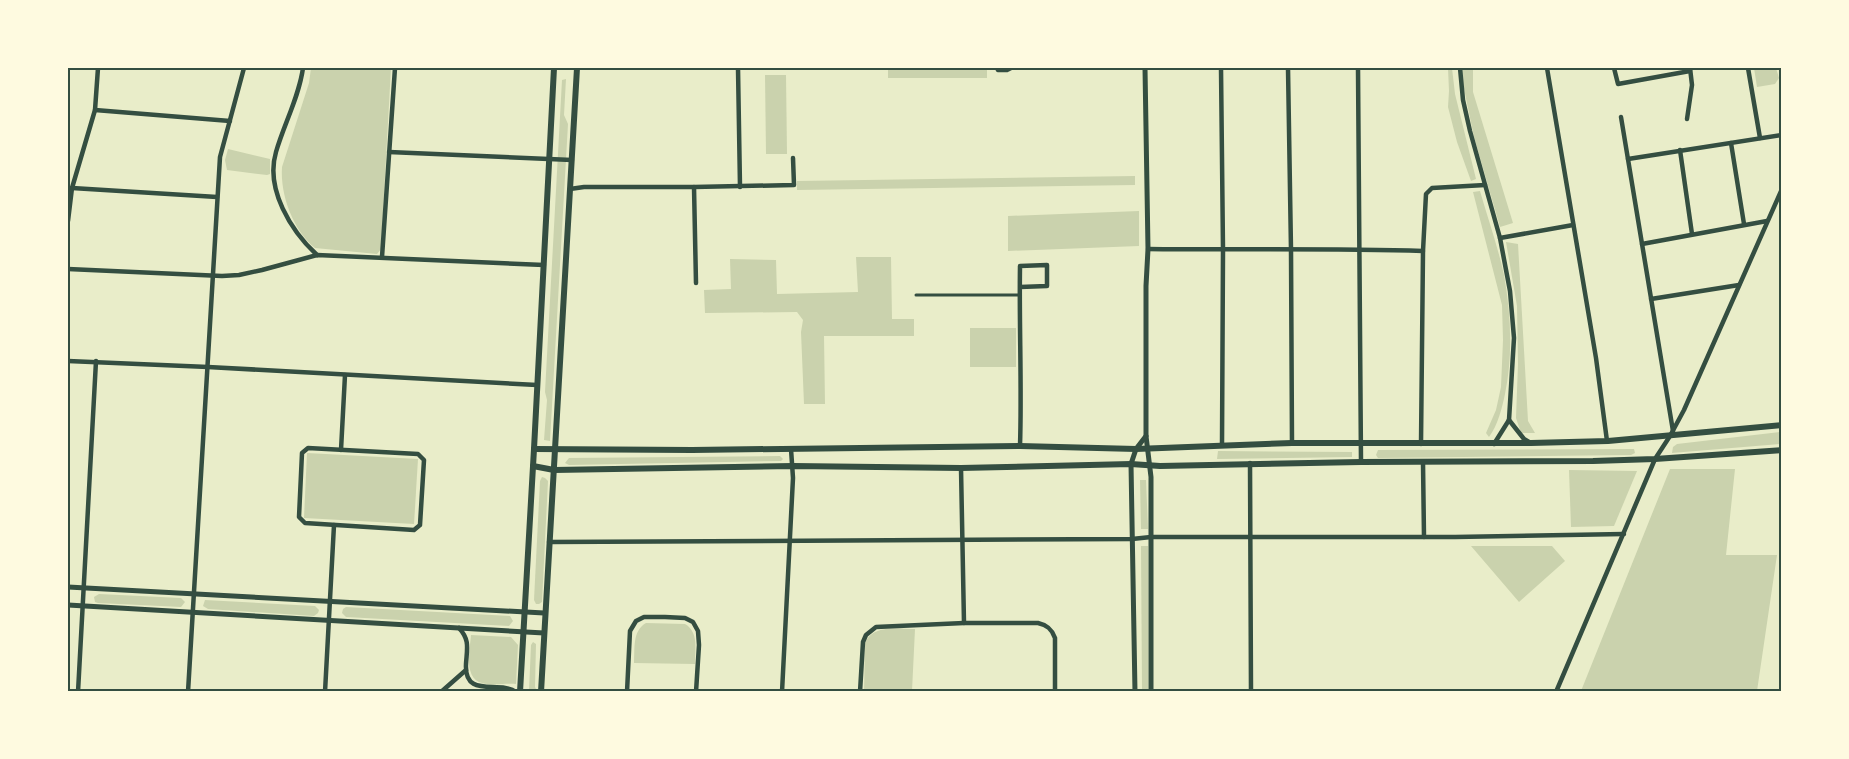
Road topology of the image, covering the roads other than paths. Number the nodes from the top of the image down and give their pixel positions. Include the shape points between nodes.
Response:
1 (98, 68) edge
2 (244, 68) edge
3 (303, 68) edge
4 (395, 68) edge
5 (554, 68) edge
6 (577, 68) edge
7 (738, 68) edge
8 (997, 68) edge
9 (1011, 68) edge
10 (1145, 68) edge
11 (1221, 68) edge
12 (1288, 68) edge
13 (1358, 68) edge
14 (1460, 68) edge
15 (1547, 68) edge
16 (1614, 68) edge
17 (1748, 68) edge
18 (1690, 69) edge
19 (95, 110) junction
20 (1621, 117) dead end
21 (1687, 119) dead end
22 (230, 121) junction
23 (1782, 135) edge
24 (1760, 138) junction
25 (1731, 143) junction
26 (1680, 150) junction
27 (389, 152) junction
28 (793, 158) dead end
29 (549, 159) junction
30 (1628, 159) junction
31 (572, 160) junction
32 (1485, 185) junction
33 (694, 187) junction
34 (740, 187) junction
35 (72, 188) junction
36 (570, 189) junction
37 (1782, 189) edge
38 (217, 196) junction
39 (68, 221) edge
40 (1767, 221) junction
41 (1744, 224) junction
42 (1573, 225) junction
43 (1692, 234) junction
44 (1500, 238) junction
45 (1642, 244) junction
46 (1148, 249) junction
47 (1359, 249) junction
48 (1223, 250) junction
49 (1292, 250) junction
50 (1423, 251) junction
51 (317, 255) junction
52 (382, 257) junction
53 (544, 265) junction
54 (68, 269) edge
55 (213, 275) junction
56 (696, 283) dead end
57 (1739, 285) junction
58 (1020, 286) junction
59 (916, 295) dead end
60 (1020, 295) junction
61 (1651, 299) junction
62 (68, 361) edge
63 (96, 361) junction
64 (208, 367) junction
65 (345, 375) junction
66 (537, 385) junction
67 (1509, 420) junction
68 (1782, 425) edge
69 (1672, 434) junction
70 (1146, 436) junction
71 (1607, 441) junction
72 (1292, 443) junction
73 (1360, 443) junction
74 (1531, 443) junction
75 (1421, 444) junction
76 (1494, 444) junction
77 (1222, 445) junction
78 (1020, 446) junction
79 (534, 449) junction
80 (791, 449) junction
81 (1136, 449) junction
82 (1148, 449) junction
83 (341, 450) junction
84 (555, 450) junction
85 (1782, 450) edge
86 (1655, 459) junction
87 (1361, 462) junction
88 (1423, 462) junction
89 (1250, 463) junction
90 (1131, 464) junction
91 (1150, 465) junction
92 (533, 466) junction
93 (794, 466) junction
94 (961, 468) junction
95 (554, 470) junction
96 (334, 525) junction
97 (1624, 534) junction
98 (1151, 537) junction
99 (1250, 537) junction
100 (1424, 537) junction
101 (1132, 539) junction
102 (790, 541) junction
103 (963, 541) junction
104 (549, 542) junction
105 (68, 587) edge
106 (83, 587) junction
107 (193, 594) junction
108 (330, 601) junction
109 (68, 605) edge
110 (82, 606) junction
111 (192, 612) junction
112 (524, 612) junction
113 (544, 613) junction
114 (329, 620) junction
115 (964, 623) junction
116 (459, 628) junction
117 (524, 632) junction
118 (544, 633) junction
119 (466, 670) junction
120 (480, 687) junction
121 (78, 692) edge
122 (188, 692) edge
123 (325, 692) edge
124 (441, 692) edge
125 (475, 692) edge
126 (518, 692) edge
127 (541, 692) edge
128 (627, 692) edge
129 (696, 692) edge
130 (782, 692) edge
131 (860, 692) edge
132 (1055, 692) edge
133 (1135, 692) edge
134 (1151, 692) edge
135 (1251, 692) edge
136 (1556, 692) edge

1 - 19 street
2 - 22 street
3 - 51 street via 276,152 274,173 291,225
4 - 27 street
5 - 29 main road
6 - 31 main road
7 - 34 street
8 - 9 street
10 - 46 street
11 - 48 street
12 - 49 street
13 - 47 street
14 - 32 street via 1463,100
15 - 42 street
16 - 18 street via 1617,84
17 - 24 street
18 - 21 street
19 - 22 street
19 - 35 street
20 - 30 street
22 - 38 street via 220,157
23 - 24 street
24 - 25 street
25 - 26 street
25 - 41 street
26 - 30 street
26 - 43 street
27 - 29 street
27 - 52 street
28 - 34 street via 794,185
29 - 31 street
29 - 53 main road
30 - 45 street
31 - 36 main road
32 - 44 street
32 - 50 street via 1432,188 1426,194
33 - 34 street
33 - 36 street
33 - 56 street
35 - 38 street
35 - 39 street
36 - 84 main road
37 - 40 street
38 - 55 street
40 - 41 street
40 - 57 street
41 - 43 street
42 - 44 street
42 - 71 street
43 - 45 street
44 - 67 street via 1513,322
45 - 61 street
46 - 48 street
46 - 70 street
47 - 49 street
47 - 50 street
47 - 73 street
48 - 49 street
48 - 77 street
49 - 72 street
50 - 75 street
51 - 52 street
51 - 55 street via 239,275
52 - 53 street
53 - 66 main road
54 - 55 street
55 - 64 street
57 - 61 street
57 - 69 street
58 - 58 street via 1020,266 1047,265 1047,286
58 - 60 street
59 - 60 street
60 - 78 street
61 - 69 street
62 - 63 street
63 - 64 street
63 - 106 street
64 - 65 street
64 - 107 street
65 - 66 street
65 - 83 street
66 - 79 main road
67 - 74 street
67 - 76 street
68 - 69 main road
69 - 71 main road
69 - 86 street
70 - 81 street
70 - 82 street
71 - 74 main road
72 - 73 main road
72 - 77 main road
73 - 75 main road
73 - 87 street
74 - 76 main road
75 - 76 main road
77 - 82 main road
78 - 80 main road
78 - 81 main road
79 - 84 main road
79 - 92 main road
80 - 84 main road
80 - 93 street
81 - 82 main road
81 - 90 street
82 - 91 street
83 - 96 street via 308,448 302,453 298,518 305,523
83 - 96 street via 418,454 424,460 420,525 414,530
84 - 95 main road
85 - 86 main road
86 - 88 main road
86 - 97 street
87 - 88 main road
87 - 89 main road
88 - 100 street
89 - 91 main road
89 - 99 street
90 - 91 main road
90 - 94 main road
90 - 101 street
91 - 98 street
92 - 95 main road
92 - 112 main road
93 - 94 main road
93 - 95 main road
93 - 102 street
94 - 103 street
95 - 104 main road
96 - 108 street
97 - 100 street
97 - 136 street
98 - 99 street
98 - 101 street
98 - 134 street
99 - 100 street
99 - 135 street
101 - 103 street
101 - 133 street
102 - 103 street
102 - 104 street
102 - 130 street
103 - 115 street
104 - 113 main road
105 - 106 street
106 - 107 street
106 - 110 street
107 - 108 street
107 - 111 street
108 - 112 street
108 - 114 street
109 - 110 street
110 - 111 street
110 - 121 street
111 - 114 street
111 - 122 street
112 - 113 street
112 - 117 main road
113 - 118 main road
114 - 116 street
114 - 123 street
115 - 131 street via 876,627 863,642
115 - 132 street via 1038,623 1049,628 1055,639
116 - 117 street
116 - 119 street via 468,641
117 - 118 street
117 - 126 main road
118 - 127 main road
119 - 120 street
119 - 124 street
120 - 125 street
120 - 126 street
128 - 129 street via 630,631 644,617 685,618 693,622 699,645

